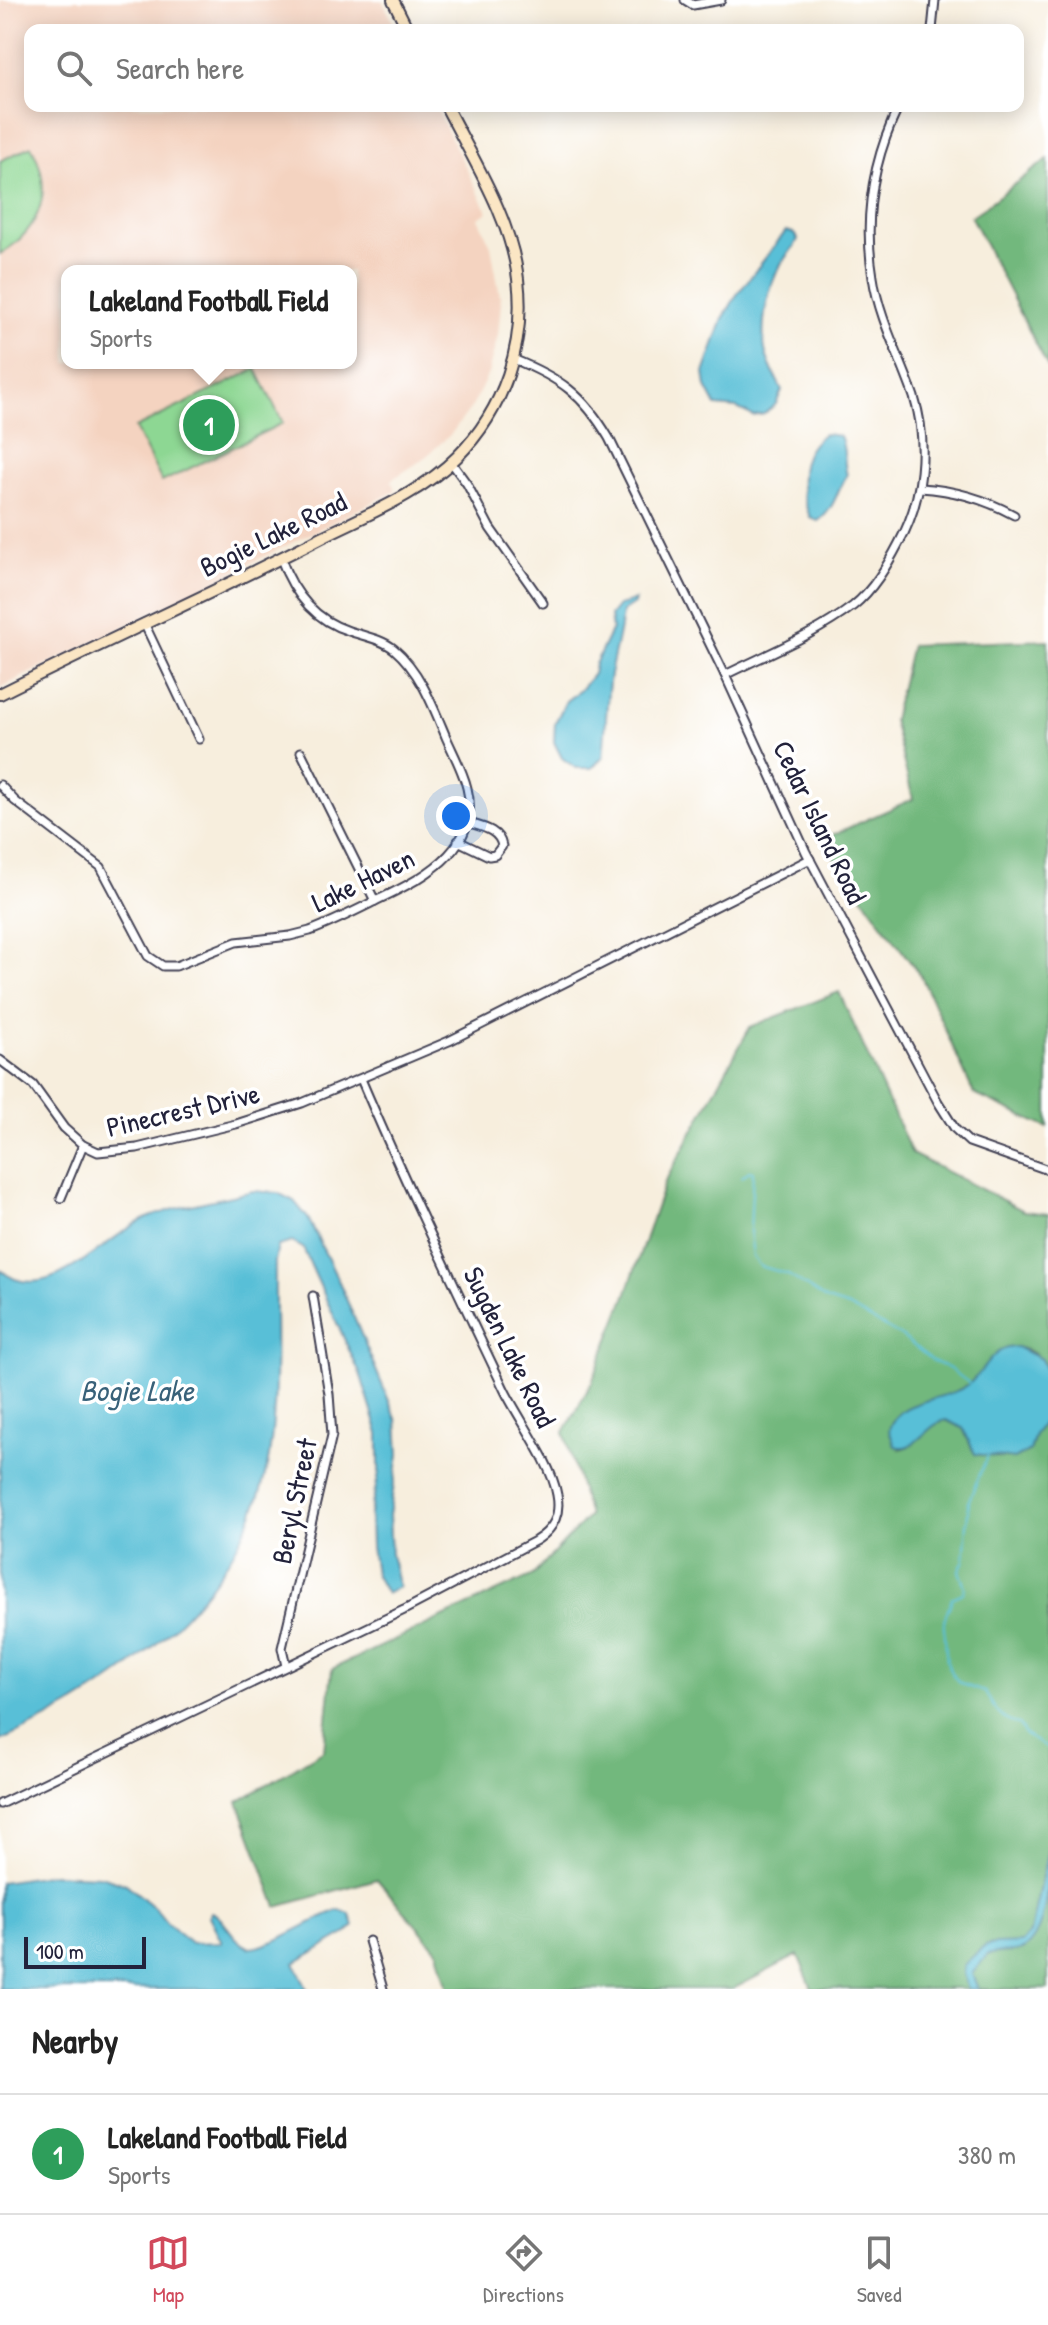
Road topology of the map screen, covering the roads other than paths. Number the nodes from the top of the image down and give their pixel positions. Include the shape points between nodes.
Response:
1 (393, 0) edge
2 (685, 0) edge
3 (721, 0) edge
4 (935, 0) edge
5 (405, 24) edge
6 (933, 24) edge
7 (449, 112) edge
8 (896, 112) edge
9 (513, 359) junction
10 (451, 462) junction
11 (920, 488) junction
12 (1014, 515) dead end
13 (281, 559) junction
14 (543, 603) dead end
15 (144, 623) junction
16 (725, 675) junction
17 (0, 694) edge
18 (199, 739) dead end
19 (301, 752) dead end
20 (0, 785) edge
21 (466, 822) junction
22 (458, 841) junction
23 (810, 859) junction
24 (375, 901) junction
25 (0, 1060) edge
26 (361, 1079) junction
27 (83, 1145) junction
28 (1048, 1170) edge
29 (61, 1198) dead end
30 (313, 1296) dead end
31 (286, 1666) junction
32 (0, 1804) edge
33 (369, 1941) dead end
34 (383, 1989) edge

1 - 5 main road
2 - 3 street via 693,5
4 - 6 street
7 - 9 main road, Bogie Lake Road via 512,247 520,310
8 - 11 street via 880,149 869,233 873,278 890,341 914,398 923,455
9 - 10 main road, Bogie Lake Road via 488,418
9 - 16 street, Cedar Island Road via 551,375 594,412
10 - 13 main road, Bogie Lake Road via 404,496
10 - 14 street
11 - 12 street via 988,501
11 - 16 street via 883,573 854,605
13 - 15 main road, Bogie Lake Road
13 - 21 street, Lake Haven via 298,594 319,617 392,646 407,661 468,788
15 - 17 main road, Bogie Lake Road
15 - 18 street
16 - 23 street, Cedar Island Road
19 - 24 street
20 - 24 street, Lake Haven via 101,867 148,956 163,966 176,966 236,942 298,935
21 - 22 street, Lake Haven
21 - 22 street via 495,832 502,846 489,856
22 - 24 street, Lake Haven via 427,876
23 - 26 street via 449,1041
23 - 28 street, Cedar Island Road via 955,1129 969,1142
25 - 27 street, Pinecrest Drive via 33,1085
26 - 27 street, Pinecrest Drive via 236,1124 137,1148 98,1152
26 - 31 street, Sugden Lake Road via 506,1393 554,1483 559,1511 553,1526 535,1541
27 - 29 street
30 - 31 street, Beryl Street via 332,1435 282,1648
31 - 32 street, Sugden Lake Road
33 - 34 street

